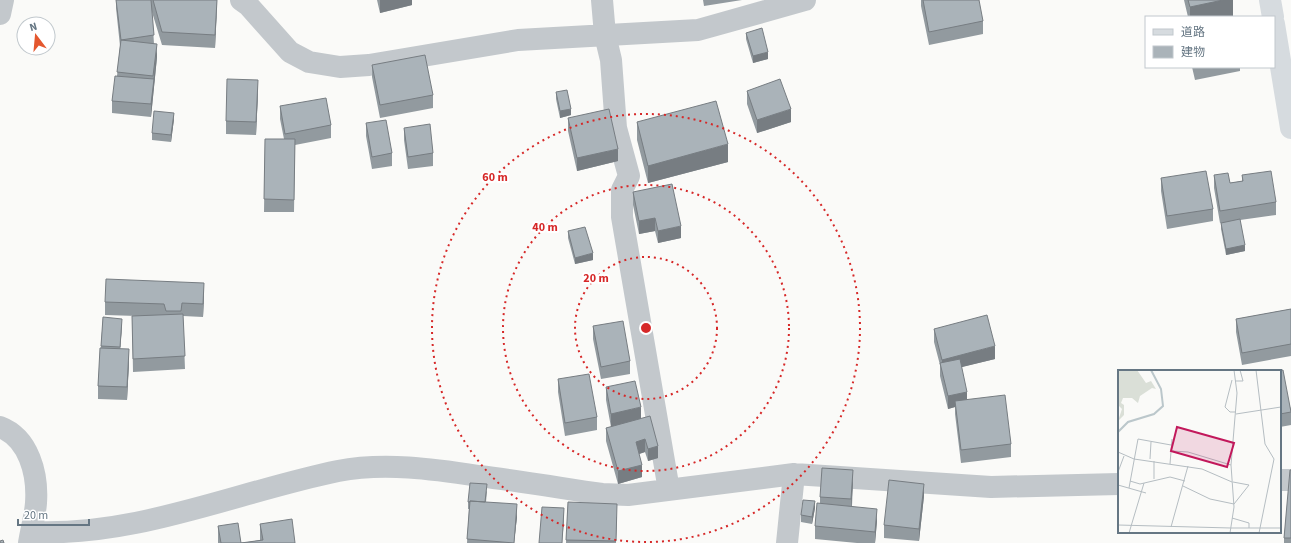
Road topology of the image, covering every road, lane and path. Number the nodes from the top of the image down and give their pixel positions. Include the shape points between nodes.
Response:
1 (3, 0) edge
2 (241, 0) edge
3 (602, 0) edge
4 (805, 0) edge
5 (1270, 0) edge
6 (0, 14) edge
7 (1273, 16) edge
8 (1275, 30) edge
9 (605, 35) junction
10 (1291, 128) edge
11 (0, 427) edge
12 (794, 474) junction
13 (1118, 484) edge
14 (669, 490) junction
15 (30, 537) edge
16 (787, 543) edge

1 - 6 street
2 - 9 street via 290,52 309,62 340,67 369,65 518,40
3 - 9 street
4 - 9 street via 698,30
5 - 7 main road
8 - 10 main road
9 - 14 street via 611,60 616,128 629,176 622,190 622,218
11 - 15 street via 10,431 22,442 29,455 36,497
12 - 13 street via 991,487
12 - 14 street
12 - 16 street
14 - 15 street via 602,494 445,471 371,467 338,471 107,528

